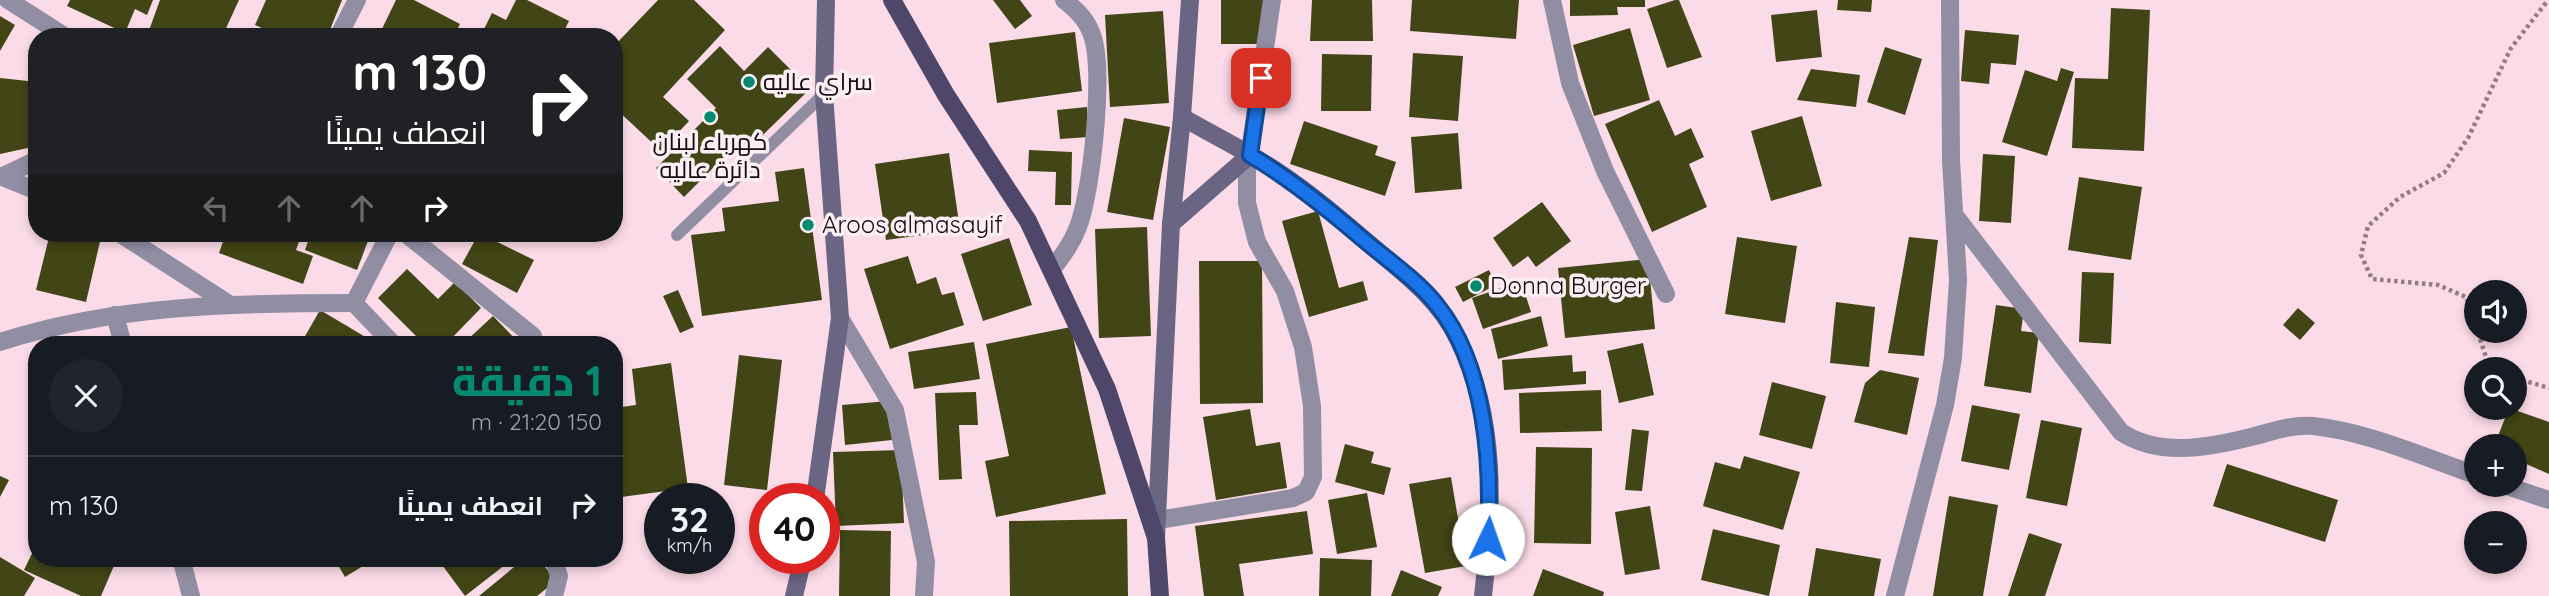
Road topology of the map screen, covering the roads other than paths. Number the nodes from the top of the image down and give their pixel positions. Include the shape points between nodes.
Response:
1 (8, 0) edge
2 (356, 0) edge
3 (826, 0) edge
4 (892, 0) edge
5 (1064, 0) edge
6 (1190, 0) edge
7 (1272, 0) edge
8 (1552, 0) edge
9 (1950, 0) edge
10 (52, 28) edge
11 (342, 28) edge
12 (824, 94) junction
13 (1182, 117) junction
14 (1250, 155) junction
15 (28, 164) edge
16 (2, 176) edge
17 (28, 187) edge
18 (1956, 217) junction
19 (1171, 224) junction
20 (677, 235) dead end
21 (133, 242) edge
22 (385, 242) edge
23 (416, 242) edge
24 (1053, 268) junction
25 (1666, 294) dead end
26 (354, 303) junction
27 (229, 304) junction
28 (115, 316) junction
29 (840, 318) junction
30 (120, 336) edge
31 (385, 336) edge
32 (533, 336) edge
33 (0, 342) edge
34 (2464, 471) edge
35 (817, 483) edge
36 (2527, 493) edge
37 (2549, 500) edge
38 (1157, 529) junction
39 (183, 567) edge
40 (556, 567) edge
41 (799, 574) edge
42 (191, 596) edge
43 (554, 596) edge
44 (794, 596) edge
45 (924, 596) edge
46 (1160, 596) edge
47 (1483, 596) edge
48 (1895, 596) edge

1 - 10 street
2 - 11 street
3 - 12 street
4 - 24 main road
5 - 24 street via 1081,13 1098,62 1090,173 1080,223
6 - 13 street
7 - 14 street
8 - 25 street via 1570,83 1605,171
9 - 18 street
12 - 20 lane
12 - 29 street
13 - 14 street
13 - 19 street
14 - 19 street
14 - 38 street via 1251,223 1288,300 1307,366 1312,477 1306,492 1293,498
14 - 47 street via 1332,212 1402,272 1437,305 1458,339 1482,412 1489,453
15 - 16 street
16 - 17 street
18 - 34 street via 2121,432 2136,441 2175,448 2200,446 2310,426 2351,432
18 - 48 street via 1953,358
19 - 38 street
21 - 27 street
22 - 26 street
23 - 32 street
24 - 38 main road via 1107,389
26 - 27 street
26 - 31 street
27 - 28 street
28 - 30 street
28 - 33 street
29 - 35 street
29 - 45 street via 895,410 926,562
36 - 37 street
38 - 46 main road
39 - 42 street
40 - 43 street via 559,576
41 - 44 street

